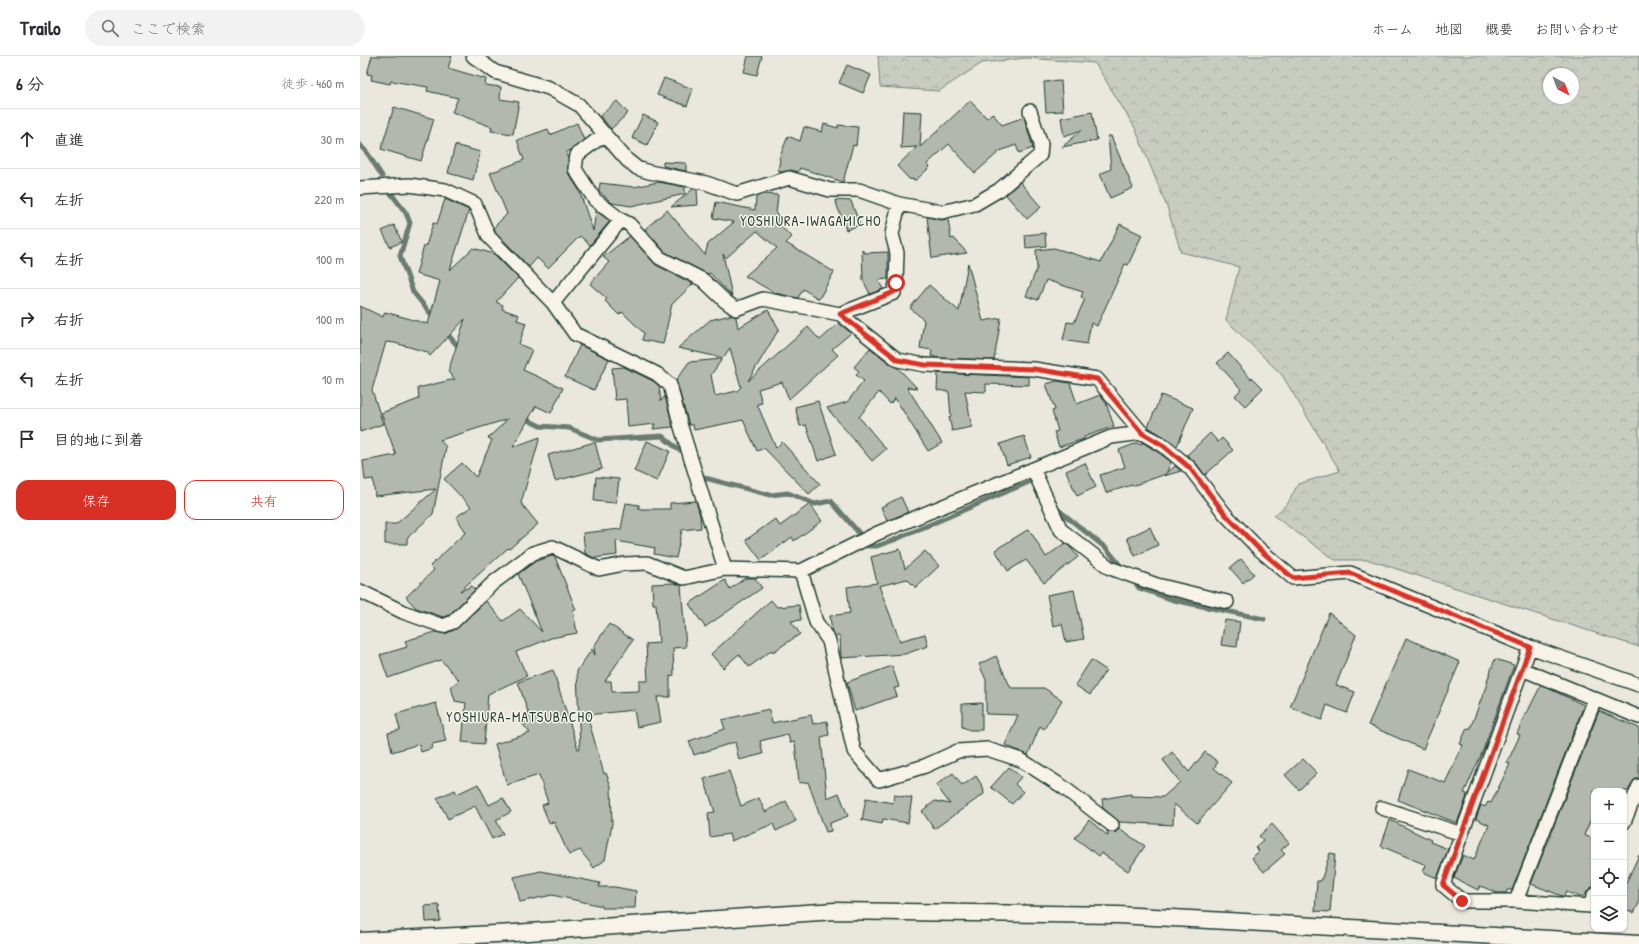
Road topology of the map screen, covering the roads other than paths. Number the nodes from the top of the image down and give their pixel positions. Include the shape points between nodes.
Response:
1 (473, 56) edge
2 (1030, 112) dead end
3 (605, 134) junction
4 (360, 188) edge
5 (899, 204) junction
6 (621, 220) junction
7 (553, 304) junction
8 (840, 314) junction
9 (1142, 433) junction
10 (1033, 469) junction
11 (725, 569) junction
12 (801, 571) junction
13 (360, 591) edge
14 (1227, 602) dead end
15 (1530, 647) junction
16 (1522, 669) junction
17 (1639, 685) edge
18 (1595, 699) junction
19 (1639, 717) edge
20 (1639, 786) edge
21 (1382, 808) dead end
22 (1627, 815) edge
23 (1112, 825) dead end
24 (1462, 834) junction
25 (1594, 896) edge
26 (1516, 901) junction
27 (360, 941) edge
28 (1639, 944) edge

1 - 3 street via 495,72 549,88 579,105
2 - 5 street via 1041,144 1040,155 999,190 974,204 942,212
3 - 5 street via 637,168 706,183 737,194 789,178 830,190 859,190
3 - 6 street via 577,155 575,169 594,200
4 - 7 street via 409,185 445,190 474,204 489,237
5 - 8 street via 892,234 897,253 894,292
6 - 7 street
6 - 8 street via 629,224 660,258 703,280 725,302 736,309 764,299
7 - 11 street via 575,334 657,374 670,385 680,427
8 - 9 street via 898,360 925,365 1034,369 1097,379
9 - 10 street via 1111,437
9 - 15 street via 1164,446 1190,468 1225,514 1259,549 1293,578 1350,573
10 - 12 street via 878,533
10 - 14 street via 1061,530 1110,568 1157,585
11 - 12 street
11 - 13 street via 684,578 647,563 599,569 553,547 533,553 493,583 453,622 443,626 403,612
12 - 23 street via 816,622 829,641 854,751 879,780 925,766 958,752 987,749 1021,760
15 - 16 street
15 - 17 street
16 - 18 street
16 - 24 street
18 - 19 street
18 - 26 street
20 - 22 street
21 - 24 street
24 - 26 street via 1443,885 1462,901
25 - 26 street via 1590,906
27 - 28 street via 835,911 1118,915

